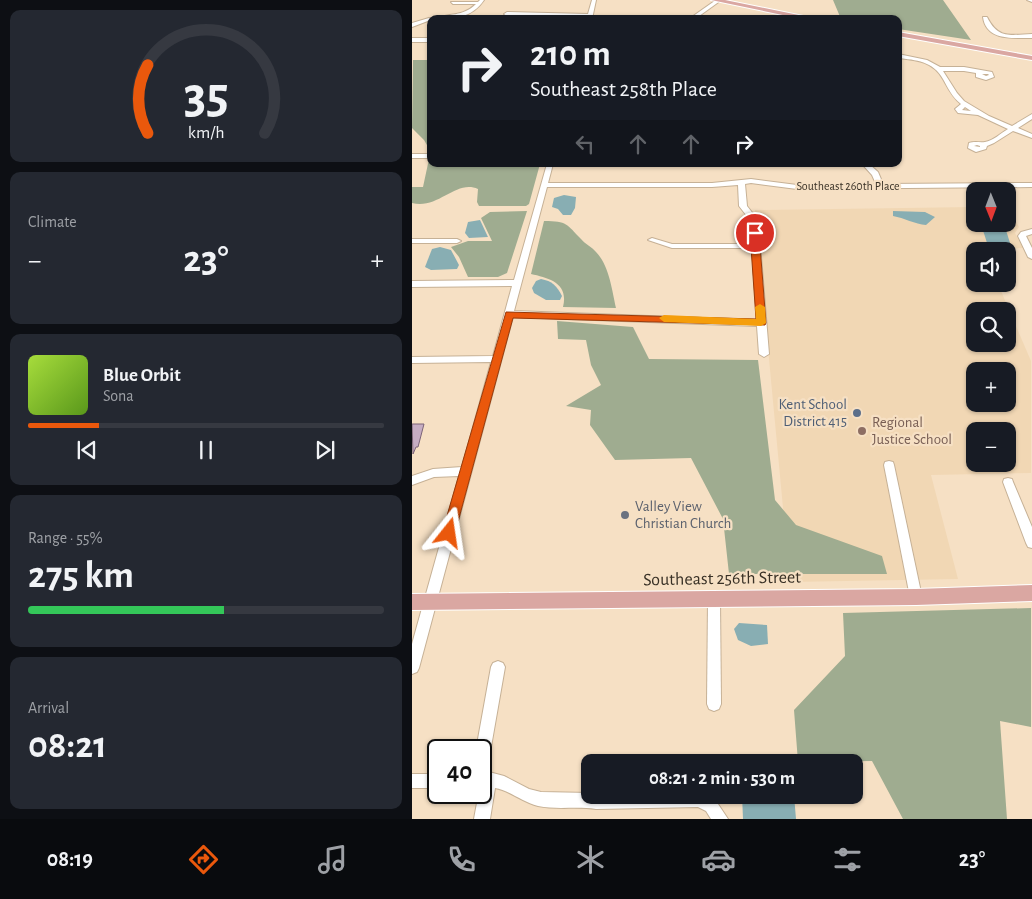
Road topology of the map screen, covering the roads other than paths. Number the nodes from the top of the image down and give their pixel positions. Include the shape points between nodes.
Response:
1 (594, 0) edge
2 (716, 0) edge
3 (481, 2) edge
4 (453, 4) dead end
5 (507, 14) dead end
6 (462, 15) edge
7 (534, 15) edge
8 (590, 15) edge
9 (696, 15) edge
10 (794, 15) edge
11 (985, 18) dead end
12 (427, 21) edge
13 (412, 25) edge
14 (902, 35) edge
15 (1032, 36) edge
16 (412, 40) edge
17 (427, 40) edge
18 (902, 57) edge
19 (1032, 58) edge
20 (939, 69) junction
21 (980, 72) dead end
22 (1032, 116) edge
23 (1013, 129) junction
24 (1032, 136) edge
25 (983, 145) dead end
26 (412, 156) edge
27 (427, 156) edge
28 (549, 167) edge
29 (868, 167) edge
30 (741, 182) junction
31 (544, 185) junction
32 (1032, 185) edge
33 (880, 186) junction
34 (1028, 232) edge
35 (652, 240) dead end
36 (412, 241) edge
37 (457, 241) dead end
38 (756, 246) junction
39 (1032, 257) edge
40 (518, 282) junction
41 (412, 284) edge
42 (509, 314) junction
43 (761, 323) junction
44 (764, 354) dead end
45 (497, 359) junction
46 (412, 360) edge
47 (889, 465) dead end
48 (466, 471) junction
49 (412, 481) edge
50 (1008, 482) dead end
51 (1032, 543) edge
52 (1032, 594) edge
53 (916, 597) junction
54 (714, 600) junction
55 (412, 602) edge
56 (430, 602) junction
57 (498, 667) dead end
58 (412, 668) edge
59 (714, 704) dead end
60 (485, 739) edge
61 (412, 781) edge
62 (427, 781) edge
63 (492, 781) edge
64 (483, 804) edge
65 (482, 819) edge
66 (720, 819) edge

1 - 8 street
2 - 9 street
2 - 10 main road
3 - 4 street
3 - 6 street via 469,14
5 - 7 street
11 - 15 street via 991,32 996,35
12 - 13 street
14 - 19 main road
16 - 17 street
18 - 20 street via 929,63
20 - 21 street
20 - 23 street via 950,89 964,104 958,109 960,112 978,113
22 - 23 street
23 - 24 street
23 - 25 street
26 - 27 street
28 - 31 street
29 - 33 street
30 - 31 street, Southeast 260th Place via 712,185
30 - 33 street, Southeast 260th Place via 797,187
30 - 38 street via 743,206 754,220
31 - 40 street
32 - 33 street, Southeast 260th Place
34 - 39 street via 1023,240
35 - 38 street via 672,246
36 - 37 street
38 - 43 street
40 - 41 street
40 - 42 street
42 - 43 street
42 - 45 street
43 - 44 street
45 - 46 street
45 - 48 street
47 - 53 street
48 - 49 street via 433,473
48 - 56 street
50 - 51 street
52 - 53 main road, Southeast 256th Street
53 - 54 main road, Southeast 256th Street
54 - 56 main road, Southeast 256th Street
54 - 59 street
55 - 56 main road, Southeast 256th Street
56 - 58 street
57 - 60 street
61 - 62 street
63 - 66 street via 506,782 536,799 596,802 699,800 711,806
64 - 65 street

